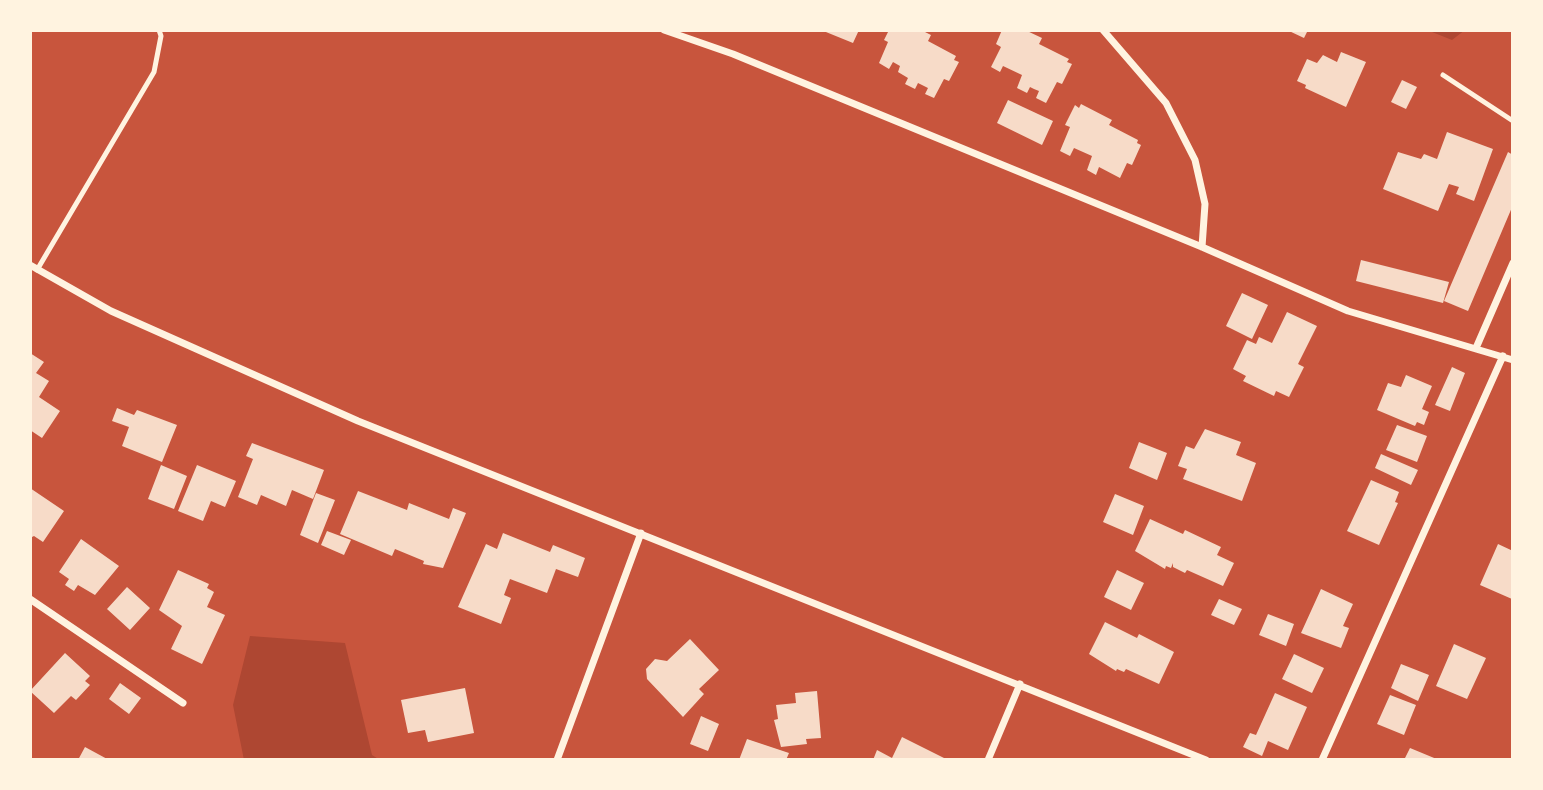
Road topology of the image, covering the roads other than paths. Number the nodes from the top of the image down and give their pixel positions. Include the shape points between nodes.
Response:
1 (159, 30) edge
2 (664, 30) edge
3 (1103, 30) edge
4 (1443, 75) dead end
5 (1513, 121) edge
6 (1202, 247) junction
7 (1513, 263) edge
8 (33, 267) edge
9 (1476, 348) junction
10 (1503, 356) junction
11 (1513, 360) edge
12 (641, 533) junction
13 (30, 599) edge
14 (1020, 684) junction
15 (183, 703) dead end
16 (557, 760) edge
17 (988, 760) edge
18 (1206, 760) edge
19 (1322, 760) edge

1 - 8 lane via 154,72
2 - 6 street via 746,59
3 - 6 street via 1166,103 1195,160 1205,204
4 - 5 lane
6 - 9 street via 1348,311
7 - 9 street
8 - 12 street via 111,311 358,421
9 - 10 street
10 - 11 street
10 - 19 street
12 - 14 street
12 - 16 street
13 - 15 street
14 - 17 street
14 - 18 street

